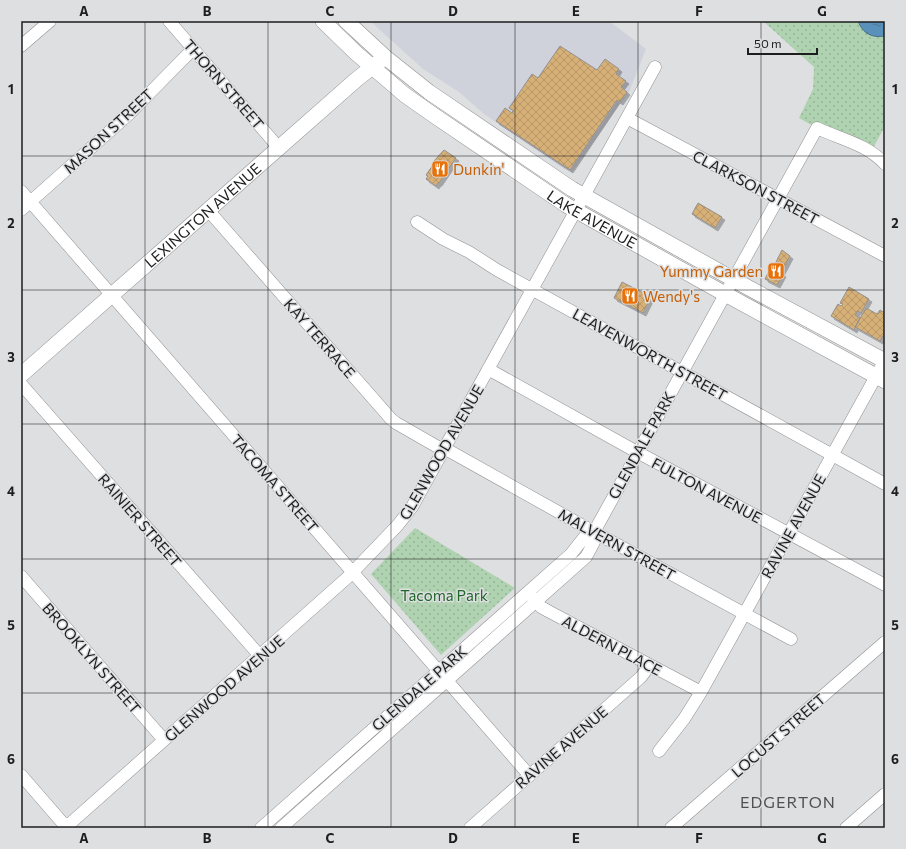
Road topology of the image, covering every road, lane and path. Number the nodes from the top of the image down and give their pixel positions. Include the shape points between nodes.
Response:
1 (50, 21) edge
2 (169, 21) edge
3 (323, 21) edge
4 (346, 21) edge
5 (21, 46) edge
6 (193, 49) junction
7 (385, 57) junction
8 (371, 67) junction
9 (655, 67) dead end
10 (627, 118) junction
11 (279, 148) junction
12 (885, 164) edge
13 (21, 192) edge
14 (584, 196) junction
15 (778, 198) junction
16 (26, 206) edge
17 (208, 210) junction
18 (576, 211) junction
19 (416, 222) dead end
20 (885, 256) edge
21 (733, 279) junction
22 (532, 289) junction
23 (725, 294) junction
24 (112, 296) junction
25 (885, 361) edge
26 (488, 369) junction
27 (682, 372) junction
28 (21, 375) edge
29 (881, 378) edge
30 (21, 384) edge
31 (444, 449) junction
32 (638, 452) junction
33 (833, 454) junction
34 (885, 484) edge
35 (594, 532) junction
36 (789, 534) junction
37 (353, 573) junction
38 (21, 576) edge
39 (885, 585) edge
40 (528, 592) junction
41 (536, 602) junction
42 (744, 613) junction
43 (791, 639) dead end
44 (885, 642) edge
45 (260, 656) junction
46 (650, 665) junction
47 (439, 671) junction
48 (447, 681) junction
49 (701, 692) junction
50 (164, 740) junction
51 (659, 752) dead end
52 (21, 775) edge
53 (529, 775) junction
54 (885, 794) edge
55 (66, 828) edge
56 (261, 828) edge
57 (280, 828) edge
58 (470, 828) edge
59 (671, 828) edge
60 (846, 828) edge

1 - 5 street
2 - 6 street, THORN STREET
3 - 8 main road, LAKE AVENUE
4 - 7 main road, LAKE AVENUE
6 - 11 street, THORN STREET
6 - 16 street, MASON STREET via 128,116
7 - 8 main road, LEXINGTON AVENUE
7 - 14 main road, LAKE AVENUE via 442,102
8 - 11 main road, LEXINGTON AVENUE
8 - 18 main road, LAKE AVENUE via 432,114
9 - 10 street, GLENWOOD AVENUE
10 - 14 street, GLENWOOD AVENUE
10 - 15 street, CLARKSON STREET
11 - 17 main road, LEXINGTON AVENUE
12 - 15 street, GLENDALE PARK via 872,152 817,128
13 - 16 street, TACOMA STREET
14 - 18 street, GLENWOOD AVENUE
14 - 21 main road, LAKE AVENUE
15 - 20 street, CLARKSON STREET
15 - 21 street, GLENDALE PARK
16 - 24 street, TACOMA STREET
17 - 24 main road, LEXINGTON AVENUE
17 - 31 street, KAY TERRACE via 388,416
18 - 22 street, GLENWOOD AVENUE
18 - 23 main road, LAKE AVENUE
19 - 22 street, LEAVENWORTH STREET
21 - 23 street, GLENDALE PARK
21 - 25 main road, LAKE AVENUE
22 - 26 street, GLENWOOD AVENUE
22 - 27 street, LEAVENWORTH STREET
23 - 27 street, GLENDALE PARK
23 - 29 main road, LAKE AVENUE
24 - 28 main road, LEXINGTON AVENUE
24 - 37 street, TACOMA STREET
25 - 29 street, RAVINE AVENUE
26 - 31 street, GLENWOOD AVENUE
26 - 32 street, FULTON AVENUE
27 - 32 street, GLENDALE PARK
27 - 33 street, LEAVENWORTH STREET
29 - 33 street, RAVINE AVENUE
30 - 45 street, RAINIER STREET
31 - 35 street, MALVERN STREET
31 - 37 street, GLENWOOD AVENUE via 405,517
32 - 35 street, GLENDALE PARK
32 - 36 street, FULTON AVENUE
33 - 34 street, LEAVENWORTH STREET
33 - 36 street, RAVINE AVENUE
35 - 40 street, GLENDALE PARK via 586,535 573,552
35 - 41 street, GLENDALE PARK via 594,542 586,557
35 - 42 street, MALVERN STREET
36 - 39 street, FULTON AVENUE
36 - 42 street, RAVINE AVENUE
37 - 45 street, GLENWOOD AVENUE
37 - 47 street, TACOMA STREET
38 - 50 street, BROOKLYN STREET
40 - 41 street, ALDERN PLACE
40 - 47 street, GLENDALE PARK
41 - 46 street, ALDERN PLACE via 548,611
41 - 48 street, GLENDALE PARK
42 - 43 street, MALVERN STREET
42 - 49 street, RAVINE AVENUE
44 - 59 street, LOCUST STREET
45 - 50 street, GLENWOOD AVENUE
46 - 49 street, ALDERN PLACE
46 - 53 street, RAVINE AVENUE via 641,677
47 - 48 street, TACOMA STREET
47 - 56 street, GLENDALE PARK
48 - 53 street, TACOMA STREET
48 - 57 street, GLENDALE PARK
49 - 51 street, RAVINE AVENUE
50 - 55 street, GLENWOOD AVENUE
52 - 55 street
53 - 58 street, RAVINE AVENUE
54 - 60 street

